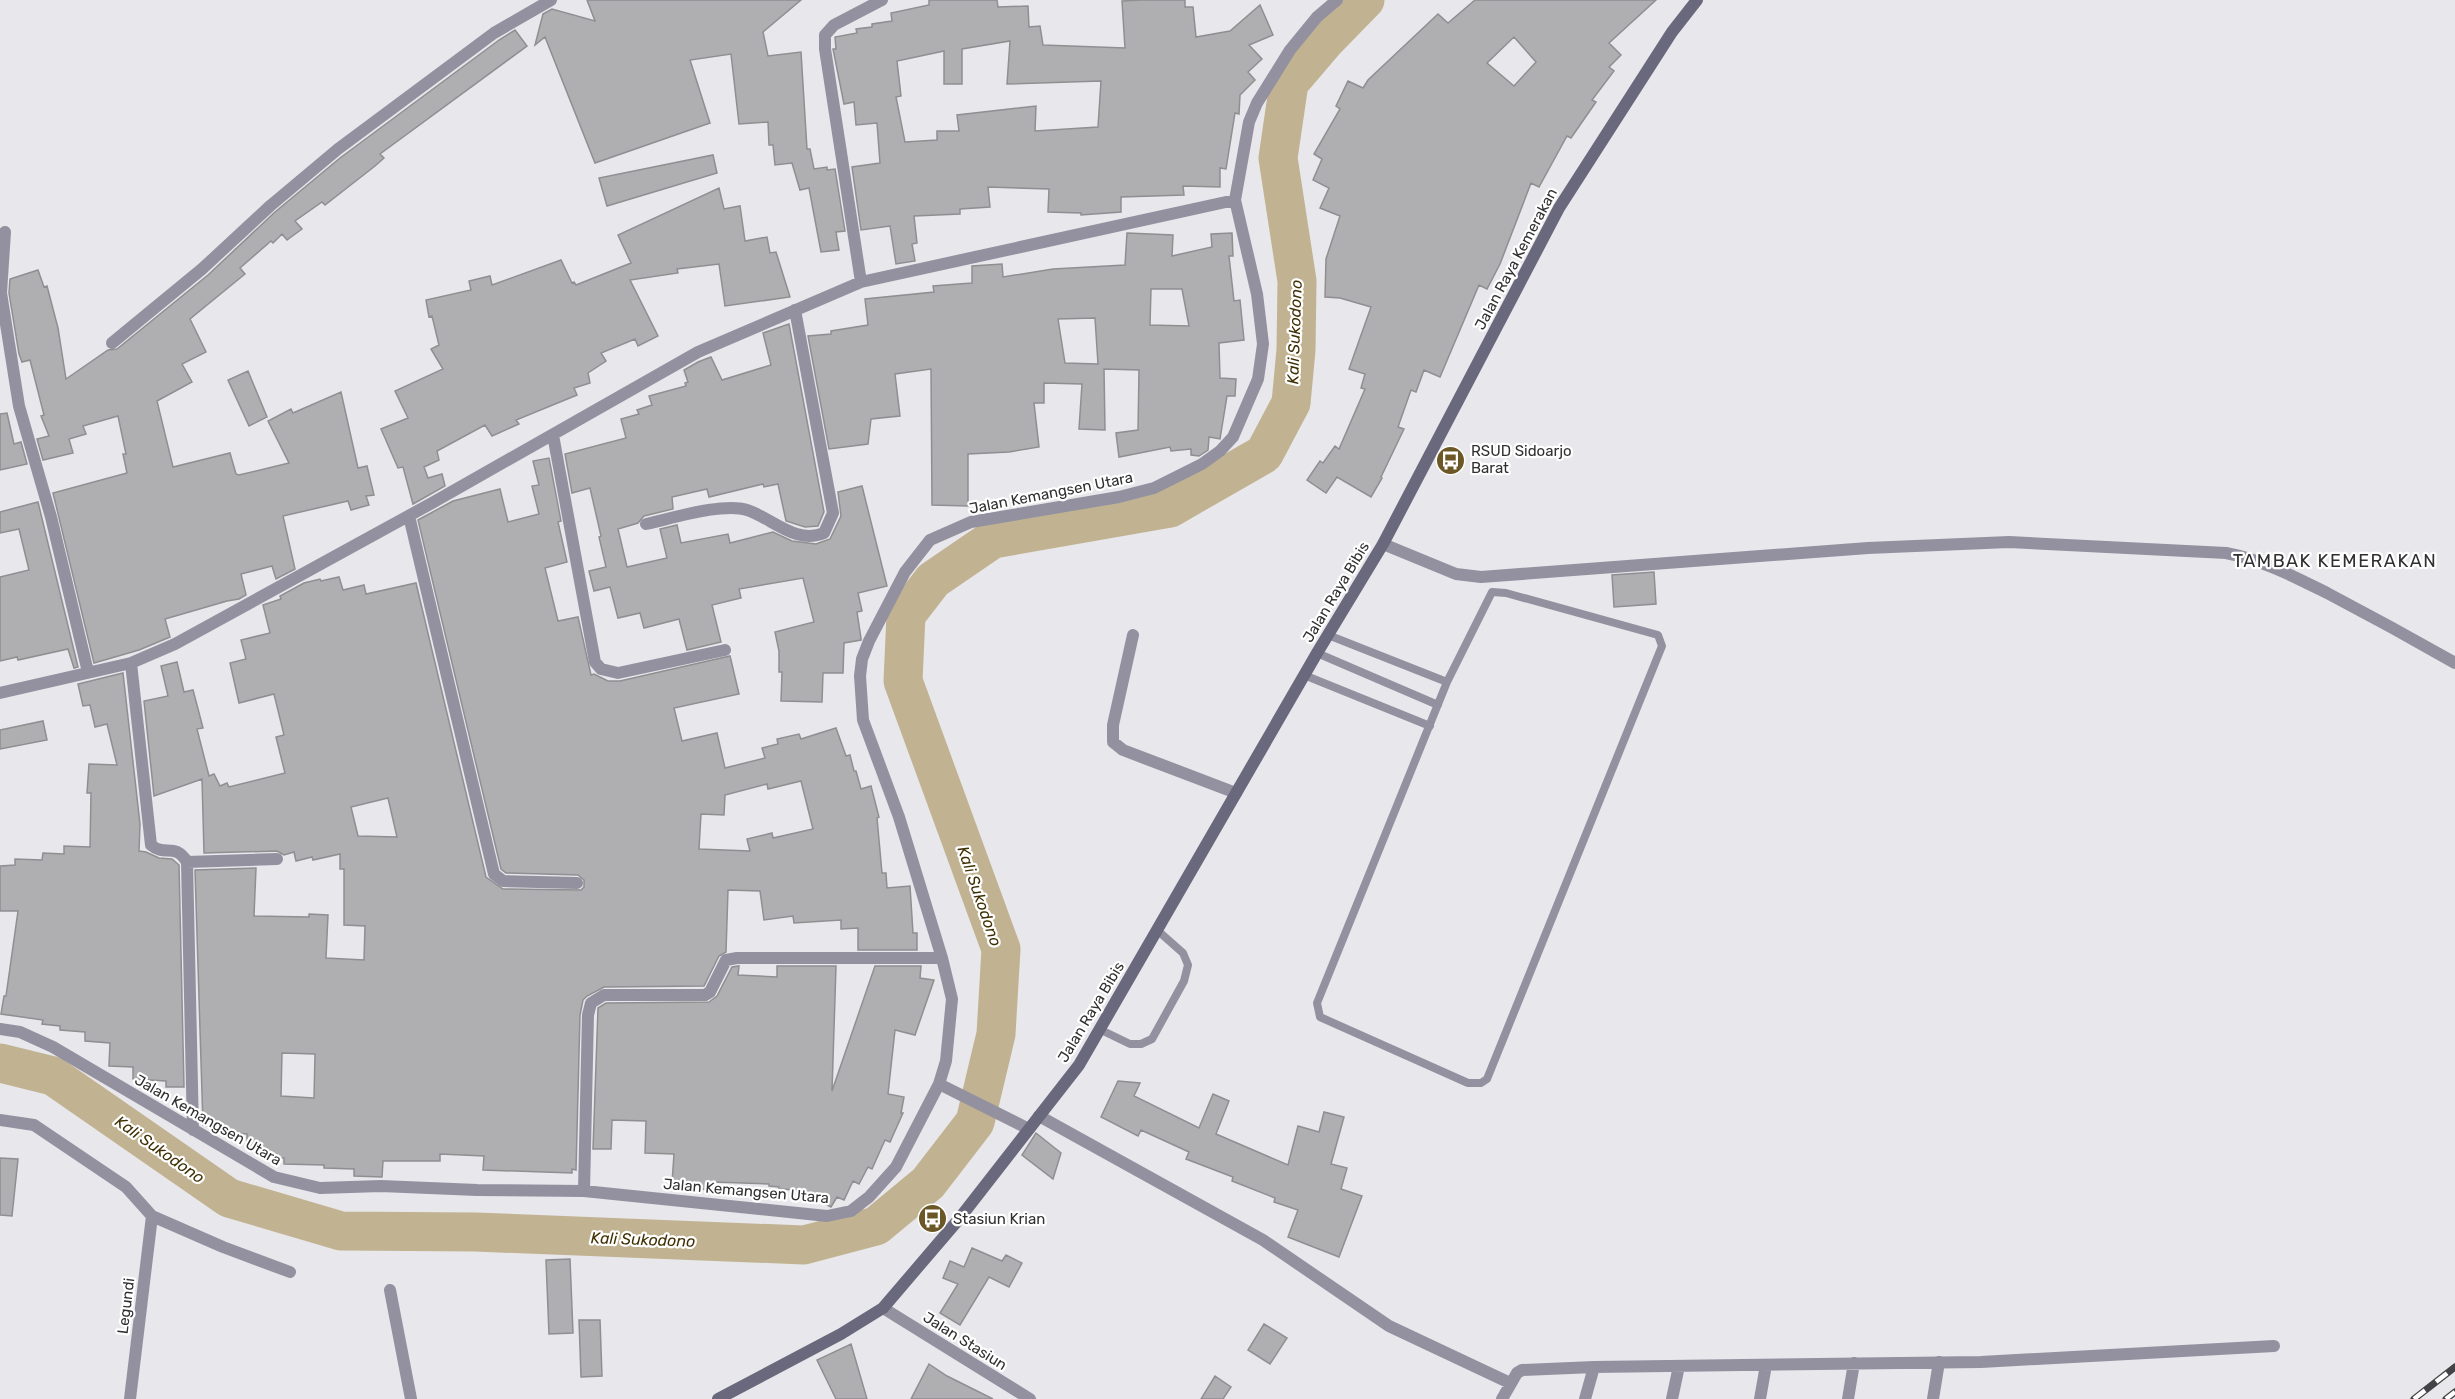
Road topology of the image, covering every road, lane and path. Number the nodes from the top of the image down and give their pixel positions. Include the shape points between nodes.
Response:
1 (551, 0) edge
2 (882, 0) edge
3 (1337, 0) edge
4 (1697, 0) edge
5 (1234, 200) junction
6 (5, 232) dead end
7 (861, 282) junction
8 (795, 310) junction
9 (112, 343) dead end
10 (553, 435) junction
11 (409, 516) junction
12 (646, 524) dead end
13 (1383, 544) junction
14 (1328, 634) junction
15 (1133, 635) dead end
16 (725, 650) dead end
17 (1317, 653) junction
18 (131, 663) junction
19 (2455, 663) edge
20 (88, 672) junction
21 (1304, 675) junction
22 (1447, 682) junction
23 (0, 693) edge
24 (1438, 705) junction
25 (1430, 726) junction
26 (1236, 793) junction
27 (277, 859) dead end
28 (188, 862) junction
29 (577, 883) dead end
30 (1157, 930) junction
31 (942, 958) junction
32 (0, 1029) edge
33 (1099, 1029) junction
34 (944, 1087) junction
35 (1040, 1116) junction
36 (0, 1120) edge
37 (1029, 1129) junction
38 (193, 1130) junction
39 (584, 1191) junction
40 (152, 1216) junction
41 (290, 1272) dead end
42 (390, 1290) dead end
43 (883, 1308) junction
44 (2274, 1346) dead end
45 (1939, 1362) junction
46 (1854, 1364) junction
47 (1766, 1365) junction
48 (1679, 1366) junction
49 (1594, 1367) junction
50 (1510, 1383) junction
51 (130, 1399) edge
52 (411, 1399) edge
53 (718, 1399) edge
54 (1030, 1399) edge
55 (1502, 1399) edge
56 (1585, 1399) edge
57 (1672, 1399) edge
58 (1760, 1399) edge
59 (1848, 1399) edge
60 (1933, 1399) edge

1 - 9 street via 494,33 338,149
2 - 7 street via 834,25 825,36
3 - 5 street via 1290,50 1257,103 1249,122
4 - 13 main road, Jalan Raya Kemerakan via 1672,32 1558,208
5 - 7 street
5 - 31 street, Jalan Kemangsen Utara via 1249,255 1263,345 1258,379 1233,437 1202,464 1154,488 971,522 930,540 905,572 862,659 863,720 899,817
6 - 20 street via 1,293 19,406 51,517
7 - 8 street
8 - 10 street via 698,352
8 - 12 street via 833,513 824,533 800,536 745,509 710,510
10 - 11 street
10 - 16 street via 595,662 601,669 618,672
11 - 18 street via 175,644
11 - 29 street via 494,874 503,881
13 - 14 main road, Jalan Raya Bibis
13 - 19 street via 1456,574 1481,577 1868,548 2009,542 2226,553 2275,567
14 - 17 main road, Jalan Raya Bibis
14 - 22 lane
15 - 26 street via 1113,725 1113,742 1123,750
17 - 21 main road, Jalan Raya Bibis
17 - 24 lane
18 - 20 street
18 - 28 street via 151,845 177,850
20 - 23 street
21 - 25 lane
21 - 26 main road, Jalan Raya Bibis
22 - 24 lane
22 - 25 lane via 1492,592 1658,635 1662,646 1487,1079 1481,1083 1468,1083 1320,1017 1317,1003
24 - 25 lane
26 - 30 main road, Jalan Raya Bibis
27 - 28 street
28 - 38 street
30 - 33 main road, Jalan Raya Bibis
30 - 33 lane via 1183,953 1188,965 1184,981 1152,1039 1130,1044
31 - 34 street, Jalan Kemangsen Utara via 952,999
31 - 39 street via 737,957 726,960 705,995 604,995 591,1003
32 - 38 street, Jalan Kemangsen Utara via 20,1032 52,1047
33 - 35 main road, Jalan Raya Bibis
34 - 37 street
34 - 39 street, Jalan Kemangsen Utara via 896,1167 851,1211 827,1216
35 - 37 main road, Jalan Raya Bibis
35 - 50 street via 1263,1240 1389,1326
36 - 40 street via 34,1125 126,1187
37 - 43 main road, Jalan Raya Bibis via 959,1220
38 - 39 street, Jalan Kemangsen Utara via 274,1177 320,1188
40 - 41 street
40 - 51 street, Legundi
42 - 52 street
43 - 53 main road, Jalan Raya Bibis
43 - 54 street, Jalan Stasiun
44 - 45 street
45 - 46 street
45 - 60 street
46 - 47 street
46 - 59 street
47 - 48 street
47 - 58 street
48 - 49 street
48 - 57 street
49 - 50 street via 1522,1370
49 - 56 street
50 - 55 street

